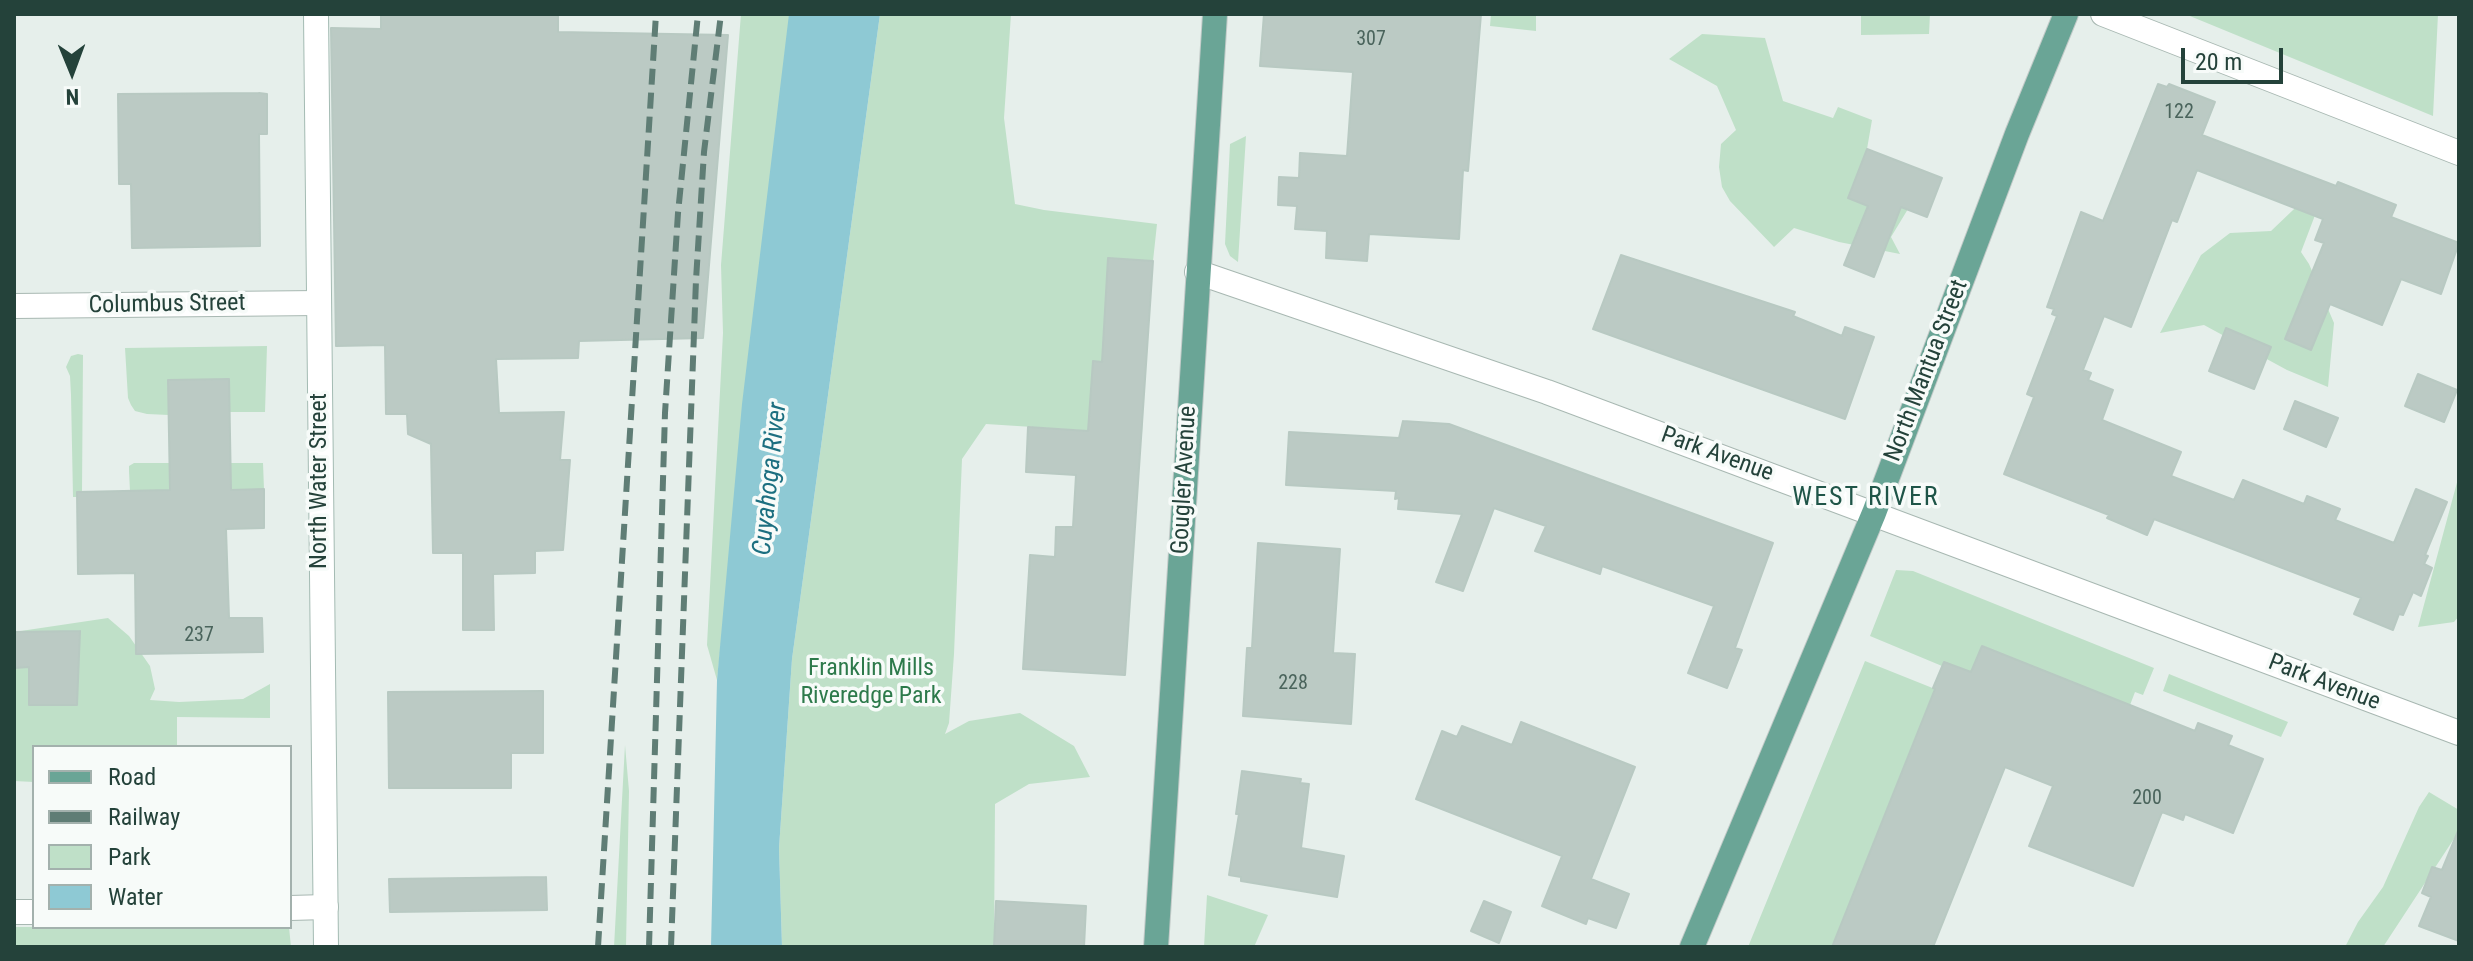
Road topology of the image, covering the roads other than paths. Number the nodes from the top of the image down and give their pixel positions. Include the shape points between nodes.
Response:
1 (316, 14) edge
2 (1215, 14) edge
3 (2066, 14) edge
4 (2103, 14) edge
5 (2459, 153) edge
6 (1197, 272) junction
7 (319, 303) junction
8 (14, 306) edge
9 (1874, 513) junction
10 (2459, 733) edge
11 (326, 907) junction
12 (292, 908) edge
13 (326, 947) edge
14 (1156, 947) edge
15 (1692, 947) edge

1 - 7 street, North Water Street
2 - 6 main road, Gougler Avenue
3 - 9 main road, North Mantua Street
4 - 5 street
6 - 9 street, Park Avenue via 1547,392
6 - 14 main road, Gougler Avenue
7 - 8 street, Columbus Street
7 - 11 street, North Water Street
9 - 10 street, Park Avenue
9 - 15 main road, North Mantua Street
11 - 12 street
11 - 13 street, North Water Street

